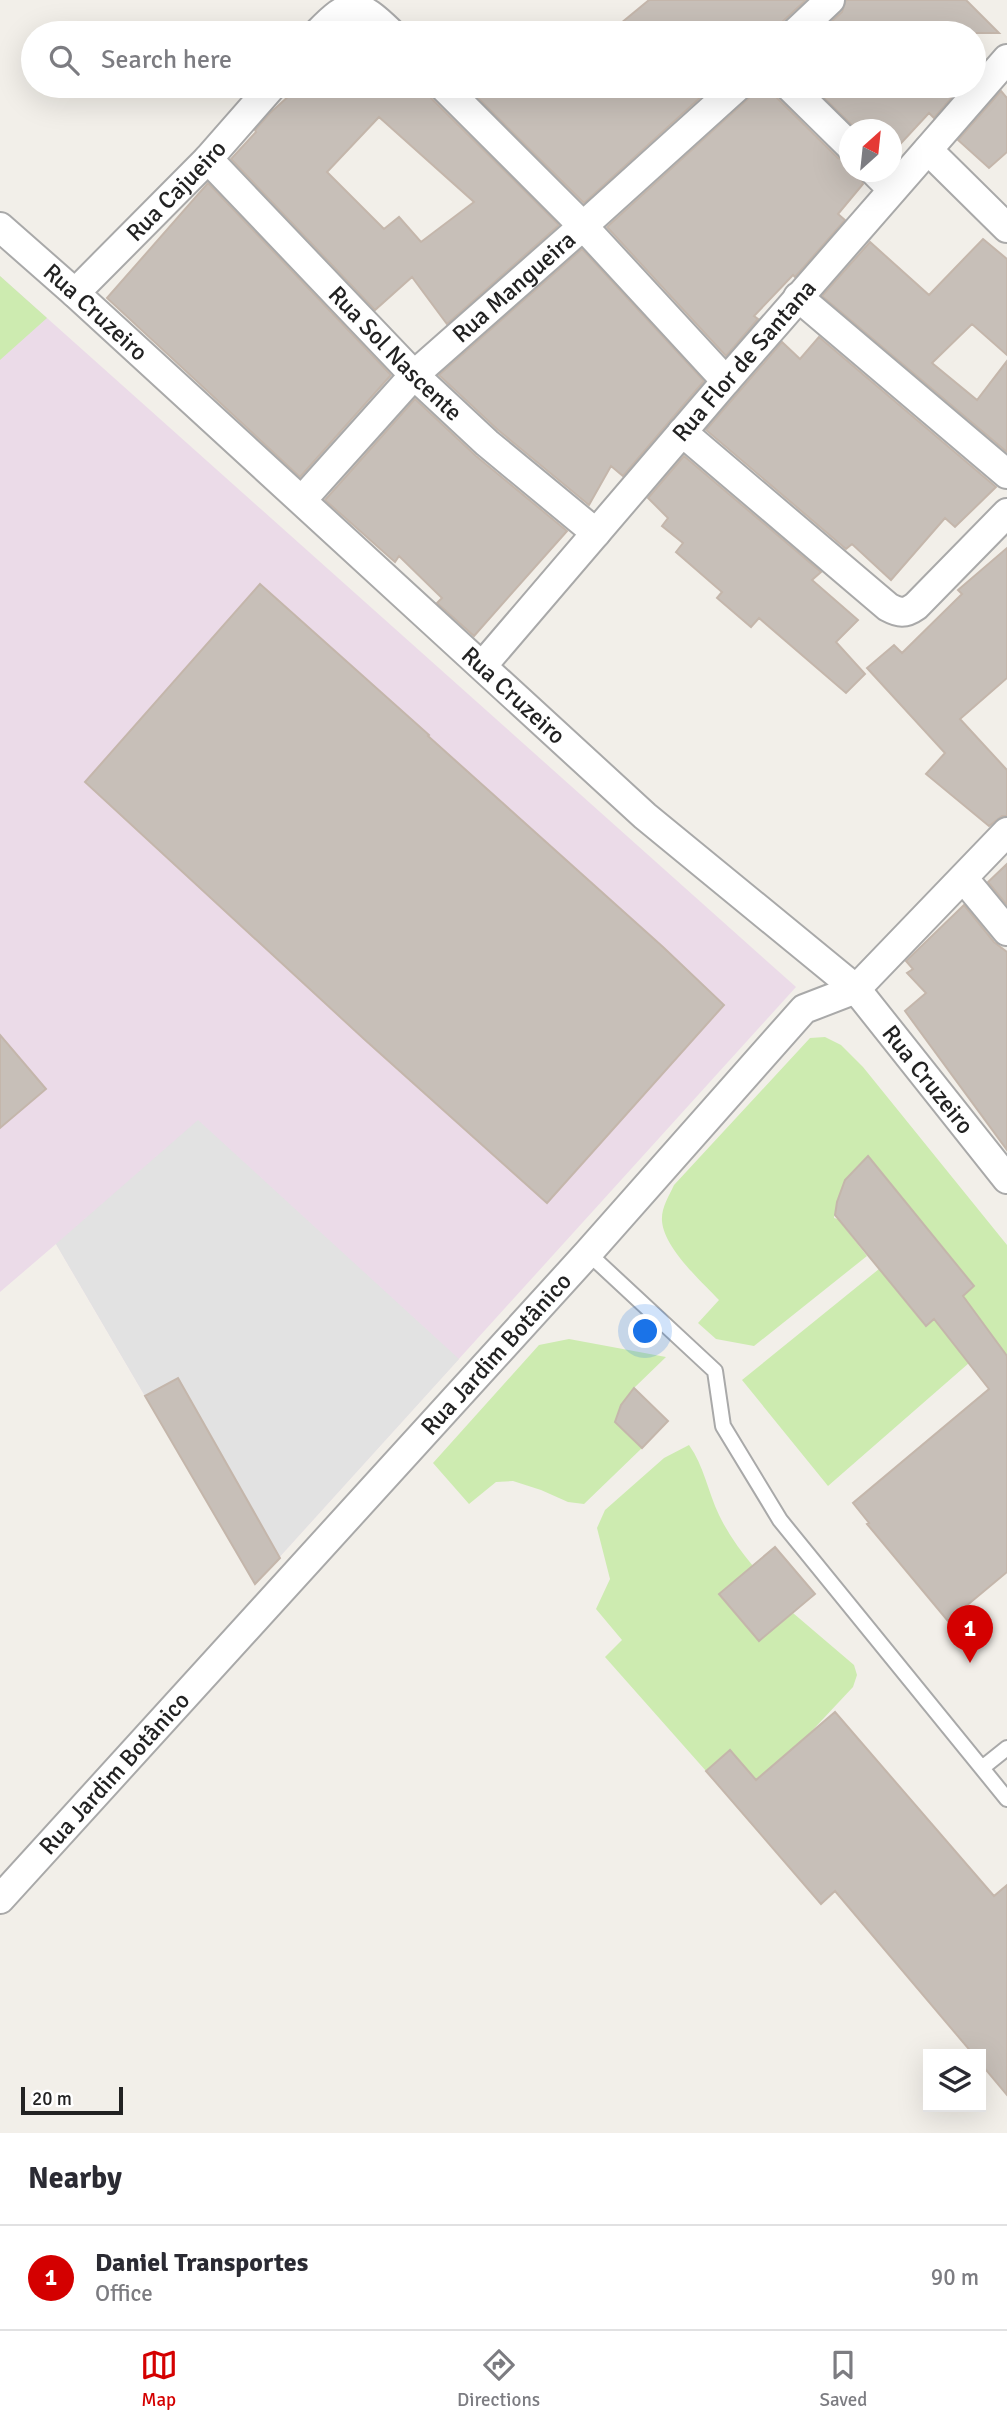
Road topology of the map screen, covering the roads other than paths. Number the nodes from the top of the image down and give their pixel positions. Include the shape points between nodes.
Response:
1 (830, 0) edge
2 (329, 21) edge
3 (377, 21) edge
4 (808, 21) edge
5 (1007, 59) edge
6 (986, 83) edge
7 (261, 98) edge
8 (455, 98) edge
9 (725, 98) edge
10 (801, 98) edge
11 (973, 98) edge
12 (839, 136) edge
13 (928, 150) junction
14 (208, 159) junction
15 (902, 168) edge
16 (883, 182) edge
17 (0, 226) edge
18 (583, 226) junction
19 (1007, 228) edge
20 (75, 293) junction
21 (798, 297) junction
22 (414, 374) junction
23 (726, 381) junction
24 (682, 432) junction
25 (1007, 474) edge
26 (302, 500) junction
27 (1007, 513) edge
28 (596, 533) junction
29 (483, 665) junction
30 (1007, 832) edge
31 (964, 879) junction
32 (1007, 931) edge
33 (856, 989) junction
34 (997, 1148) edge
35 (1007, 1179) edge
36 (587, 1254) junction
37 (1007, 1748) edge
38 (982, 1768) junction
39 (1007, 1799) edge
40 (0, 1899) edge

1 - 4 street
2 - 3 street via 346,7 360,7
5 - 6 street, Rua Flor de Santana
7 - 14 street, Rua Cajueiro
8 - 18 street
9 - 18 street, Rua Mangueira
10 - 12 street
11 - 13 street, Rua Flor de Santana
13 - 15 street, Rua Flor de Santana
13 - 19 street
14 - 20 street, Rua Cajueiro
14 - 22 street, Rua Sol Nascente
16 - 21 street, Rua Flor de Santana
17 - 20 street, Rua Cruzeiro
18 - 22 street, Rua Mangueira
18 - 23 street
20 - 26 street, Rua Cruzeiro
21 - 23 street, Rua Flor de Santana
21 - 25 street
22 - 26 street, Rua Mangueira
22 - 28 street, Rua Sol Nascente via 487,443
23 - 24 street, Rua Flor de Santana
24 - 27 street via 899,613 916,606
24 - 28 street, Rua Flor de Santana
26 - 29 street, Rua Cruzeiro
28 - 29 street, Rua Flor de Santana
29 - 33 street, Rua Cruzeiro via 645,816
30 - 31 street, Rua Jardim Botânico
31 - 32 street
31 - 33 street, Rua Jardim Botânico
33 - 34 street, Rua Cruzeiro
33 - 36 street, Rua Jardim Botânico via 804,1009
34 - 35 street, Rua Cruzeiro
36 - 38 lane via 715,1371 723,1426 780,1520
36 - 40 street, Rua Jardim Botânico
37 - 38 lane
38 - 39 lane

